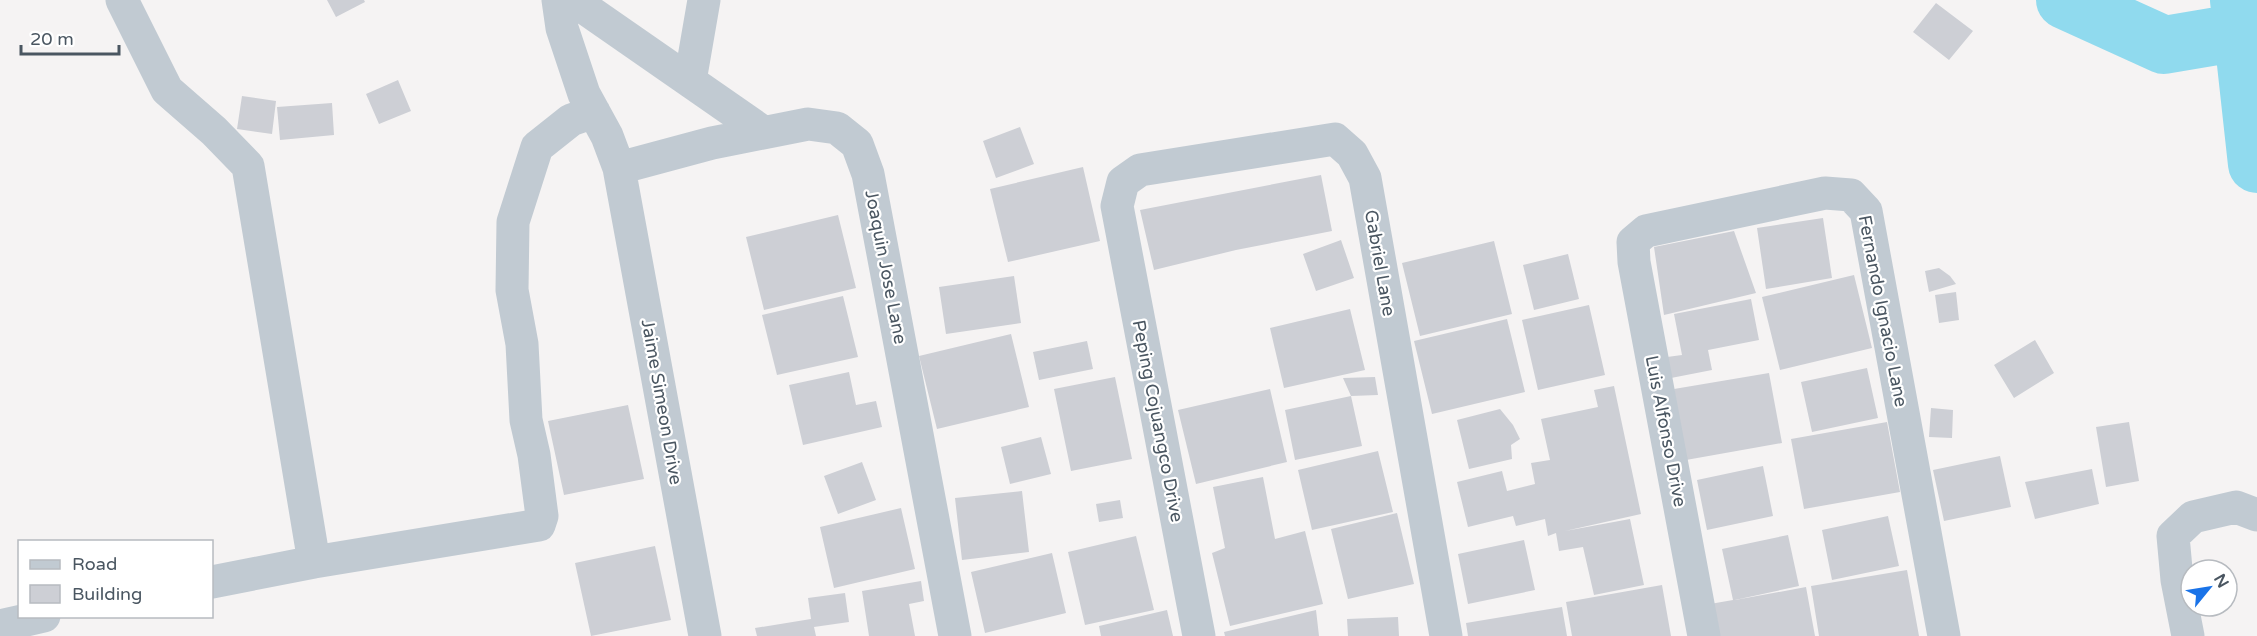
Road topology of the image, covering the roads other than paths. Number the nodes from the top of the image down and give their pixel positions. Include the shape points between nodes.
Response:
1 (122, 0) edge
2 (558, 0) edge
3 (573, 0) edge
4 (704, 0) edge
5 (690, 81) junction
6 (594, 112) junction
7 (764, 132) junction
8 (619, 168) junction
9 (1117, 206) joint
10 (1646, 231) joint
11 (2257, 515) edge
12 (314, 562) junction
13 (213, 582) edge
14 (35, 618) edge
15 (0, 626) edge
16 (705, 636) edge
17 (955, 636) edge
18 (1199, 636) edge
19 (1446, 636) edge
20 (1704, 636) edge
21 (1944, 636) edge
22 (2188, 636) edge

1 - 12 street via 167,90 248,166
2 - 6 street, Jaime Simeon Drive via 562,28
3 - 5 street
4 - 5 street
5 - 7 street
6 - 8 street, Jaime Simeon Drive
6 - 12 street via 571,120 537,147 513,222 512,290 522,344 526,420 542,516 539,525
7 - 8 street, Joaquin Jose Lane
7 - 17 street, Joaquin Jose Lane via 808,124 837,128 857,144 868,174
8 - 16 street, Jaime Simeon Drive
9 - 18 street, Peping Cojuangco Drive
9 - 19 street, Gabriel Lane via 1123,182 1140,170 1335,139 1352,154 1365,178
10 - 20 street, Luis Alfonso Drive via 1633,242 1634,262
10 - 21 street, Fernando Ignacio Lane via 1825,193 1851,195 1866,211
11 - 22 street via 2236,507 2193,517 2173,536
12 - 13 street
14 - 15 street

